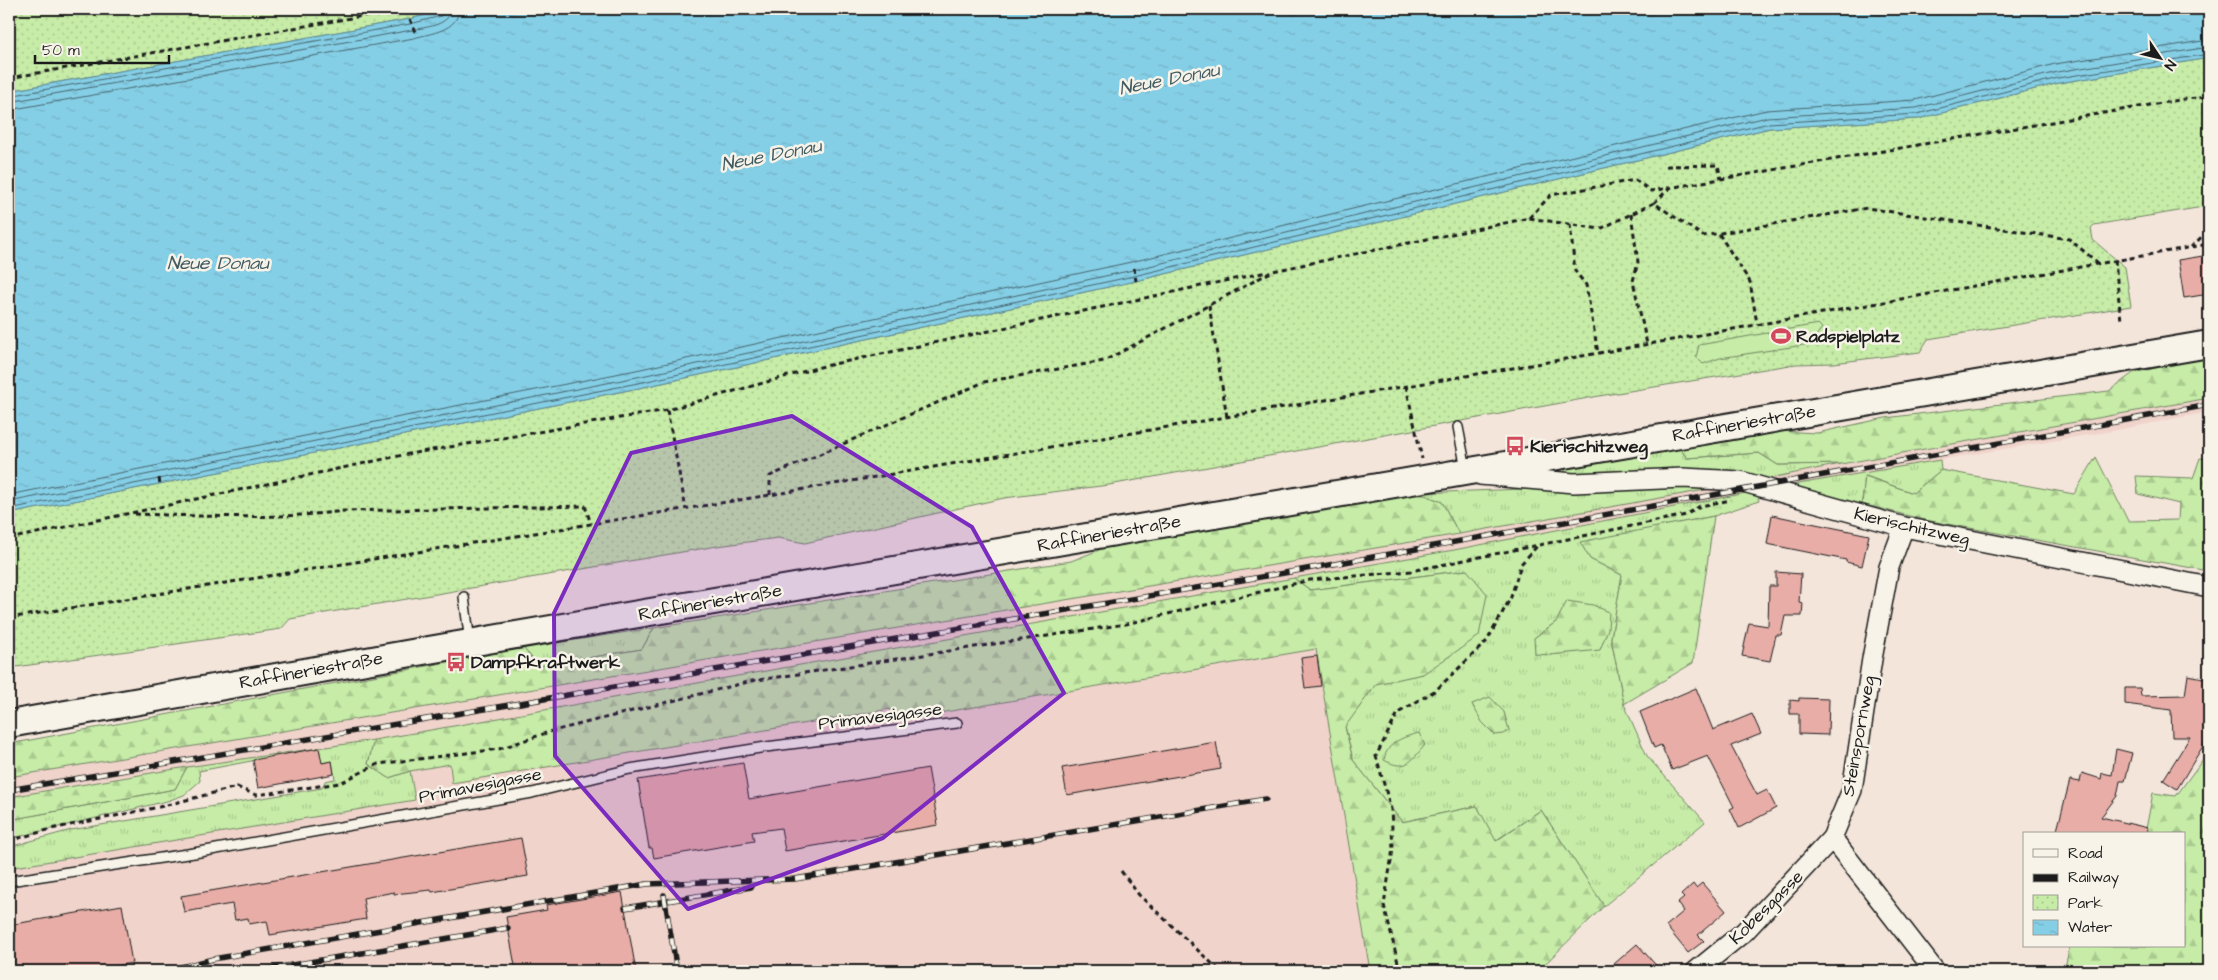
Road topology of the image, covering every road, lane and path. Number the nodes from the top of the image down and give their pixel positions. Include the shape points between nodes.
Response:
1 (402, 9) edge
2 (410, 19) dead end
3 (415, 32) dead end
4 (9, 78) edge
5 (2209, 97) edge
6 (1666, 166) dead end
7 (1721, 178) junction
8 (1670, 187) junction
9 (1654, 203) junction
10 (1631, 214) junction
11 (1529, 218) junction
12 (1570, 224) junction
13 (2209, 230) edge
14 (1719, 234) junction
15 (2209, 244) edge
16 (2191, 247) junction
17 (2115, 260) junction
18 (2099, 263) junction
19 (1134, 268) dead end
20 (1272, 271) junction
21 (1136, 281) dead end
22 (1209, 305) junction
23 (2121, 321) dead end
24 (1757, 324) junction
25 (1647, 344) junction
26 (2209, 344) edge
27 (1598, 353) junction
28 (1406, 386) junction
29 (667, 410) junction
30 (1227, 417) junction
31 (1458, 427) dead end
32 (1466, 473) junction
33 (160, 478) dead end
34 (1427, 479) junction
35 (160, 485) dead end
36 (770, 495) junction
37 (1737, 499) dead end
38 (686, 509) junction
39 (129, 514) junction
40 (591, 524) junction
41 (1904, 527) junction
42 (9, 539) edge
43 (1539, 544) junction
44 (2209, 587) edge
45 (464, 597) dead end
46 (9, 618) edge
47 (471, 643) junction
48 (957, 723) dead end
49 (9, 724) edge
50 (1832, 838) junction
51 (9, 841) edge
52 (1121, 871) dead end
53 (9, 881) edge
54 (1220, 971) edge
55 (1400, 971) edge
56 (1696, 971) edge
57 (1935, 971) edge

1 - 4 path
2 - 3 path
5 - 7 path
6 - 7 path via 1718,165
7 - 8 path
8 - 9 path
8 - 11 path via 1651,191 1635,180 1551,195
9 - 10 path
9 - 14 path via 1704,236
10 - 12 path via 1600,229
10 - 25 path via 1638,262 1633,280
11 - 12 path
11 - 20 path
12 - 27 path via 1576,270 1586,285
13 - 16 path
14 - 18 path via 1867,208 2069,239
14 - 24 path via 1750,282
15 - 16 path
16 - 17 path
17 - 18 path
17 - 23 path
18 - 24 path
19 - 21 path
20 - 22 path
20 - 29 path via 820,367
22 - 30 path
22 - 36 path via 1104,361 984,382 770,476
24 - 25 path
25 - 27 path
26 - 32 main road, Raffineriestraße
27 - 28 path
28 - 30 path
28 - 34 path
29 - 38 path
29 - 39 path via 403,455
30 - 36 path
31 - 32 lane
32 - 34 main road, Raffineriestraße
32 - 41 street, Kierischitzweg via 1574,483 1724,479 1760,486
33 - 35 path
34 - 47 main road, Raffineriestraße
36 - 38 path
37 - 43 path via 1700,506 1686,515
38 - 40 path
39 - 40 path via 304,516 343,511 585,506
39 - 42 path
40 - 46 path
41 - 44 street, Kierischitzweg
41 - 50 street, Steinspornweg via 1889,567 1852,790
43 - 51 path via 1412,571 1310,580 1126,624 752,681 549,732 499,749 378,764 340,783 256,795 237,787
43 - 55 path via 1522,564 1511,597 1487,642 1436,690 1398,713 1376,756 1391,809 1393,849 1384,905
45 - 47 lane
47 - 49 main road, Raffineriestraße
48 - 53 lane, Primavesigasse via 766,747 630,769 532,793 194,853
50 - 56 street, Kobesgasse via 1745,932
50 - 57 street
52 - 54 path via 1139,895

